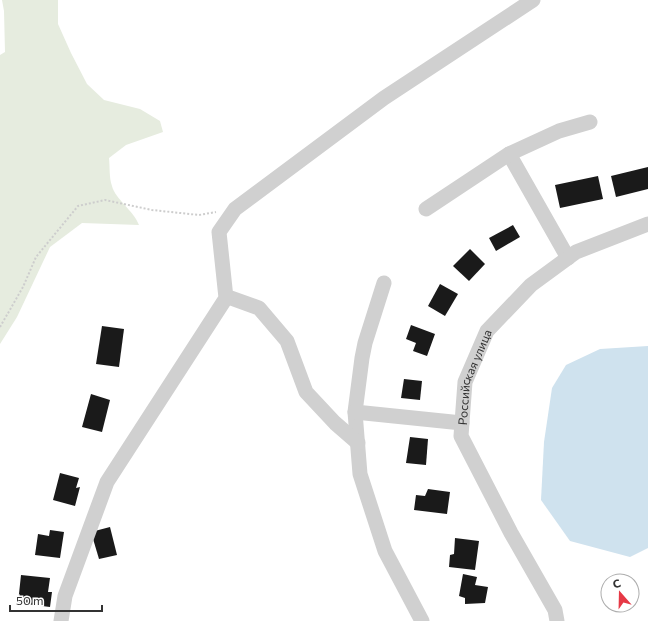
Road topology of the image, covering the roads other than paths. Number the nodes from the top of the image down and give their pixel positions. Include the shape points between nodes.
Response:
1 (534, 0) edge
2 (590, 122) dead end
3 (509, 154) junction
4 (426, 209) dead end
5 (648, 224) edge
6 (568, 258) junction
7 (384, 283) dead end
8 (226, 298) junction
9 (355, 412) junction
10 (462, 423) junction
11 (358, 444) junction
12 (61, 621) edge
13 (422, 621) edge
14 (557, 621) edge

1 - 8 street via 384,98 235,209 219,232
2 - 3 street via 559,131
3 - 4 street
3 - 6 street
5 - 6 street, Российская улица via 576,252
6 - 10 street, Российская улица via 531,285 487,331 465,382
7 - 9 street via 365,343
8 - 11 street via 259,308 287,341 306,392
8 - 12 street via 107,482 65,596
9 - 10 street
9 - 11 street
10 - 14 street, Российская улица via 461,436 511,533 555,610
11 - 13 street via 360,474 385,551

